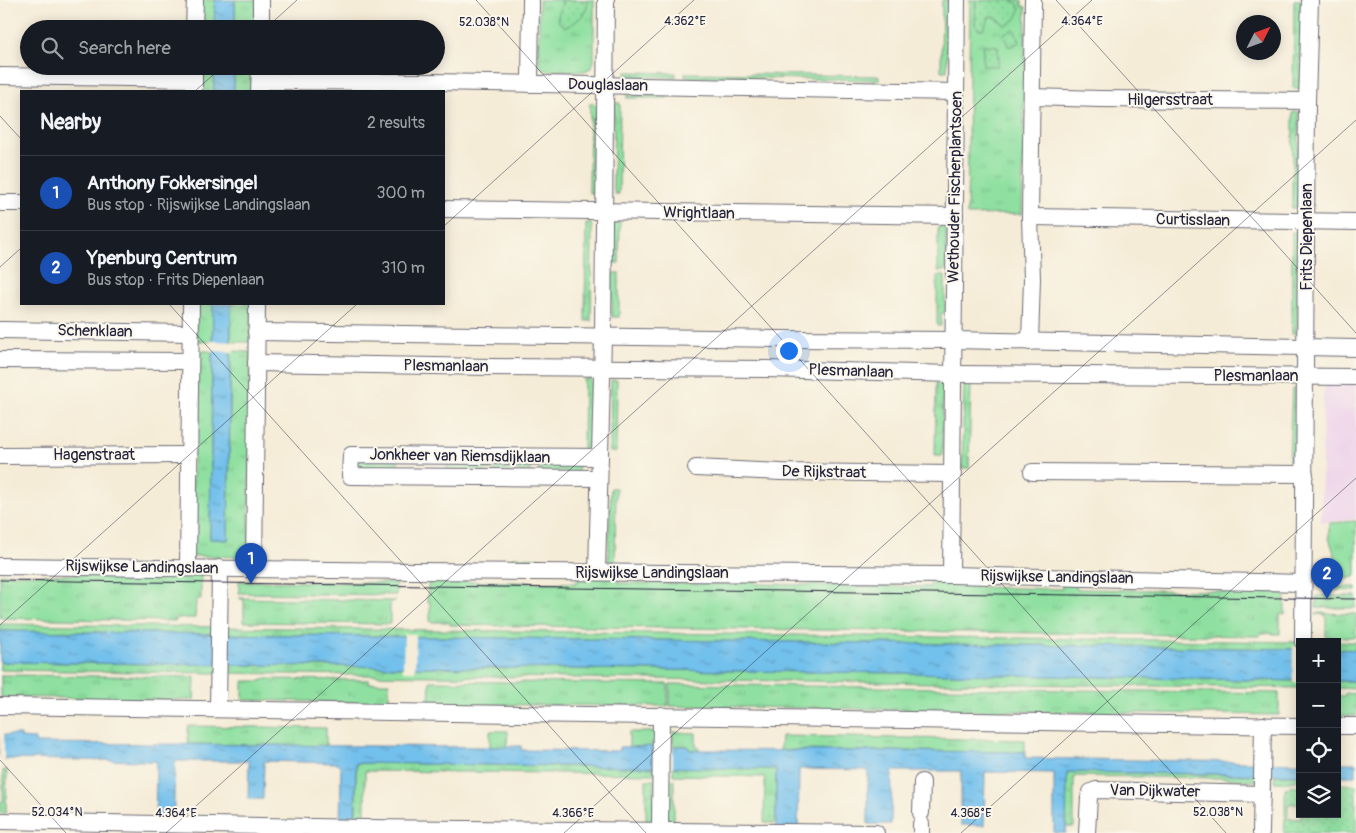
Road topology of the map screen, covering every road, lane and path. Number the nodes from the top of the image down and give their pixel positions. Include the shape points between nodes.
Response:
1 (194, 0) edge
2 (261, 0) edge
3 (531, 0) edge
4 (606, 0) edge
5 (957, 0) edge
6 (1034, 0) edge
7 (1310, 0) edge
8 (194, 20) edge
9 (261, 20) edge
10 (0, 76) edge
11 (194, 79) edge
12 (260, 80) edge
13 (530, 84) junction
14 (605, 86) junction
15 (956, 92) junction
16 (1032, 97) junction
17 (1307, 101) junction
18 (0, 203) edge
19 (20, 203) edge
20 (445, 209) edge
21 (605, 211) junction
22 (955, 216) junction
23 (1030, 218) junction
24 (1307, 221) junction
25 (1353, 222) edge
26 (191, 305) edge
27 (257, 305) edge
28 (0, 330) edge
29 (256, 332) junction
30 (190, 333) junction
31 (603, 337) junction
32 (954, 340) junction
33 (1030, 342) junction
34 (1306, 347) junction
35 (1356, 348) edge
36 (0, 360) edge
37 (190, 361) junction
38 (256, 363) junction
39 (602, 367) junction
40 (954, 374) junction
41 (1306, 376) junction
42 (1356, 377) edge
43 (188, 455) junction
44 (0, 456) edge
45 (600, 457) junction
46 (696, 468) dead end
47 (1032, 472) dead end
48 (953, 474) junction
49 (1305, 474) junction
50 (599, 478) junction
51 (0, 566) edge
52 (188, 567) junction
53 (220, 568) junction
54 (254, 569) junction
55 (597, 572) junction
56 (952, 575) junction
57 (1303, 583) junction
58 (1303, 634) edge
59 (0, 706) edge
60 (218, 709) junction
61 (661, 715) junction
62 (1263, 724) junction
63 (1296, 726) edge
64 (1341, 726) edge
65 (1356, 726) edge
66 (922, 782) dead end
67 (1262, 786) junction
68 (0, 821) edge
69 (921, 823) edge
70 (212, 829) edge
71 (297, 830) edge
72 (535, 831) edge
73 (660, 832) edge
74 (772, 832) edge
75 (801, 832) edge
76 (827, 833) edge
77 (876, 833) edge
78 (1088, 833) edge
79 (1261, 833) edge

1 - 8 street
2 - 9 street
3 - 13 street
4 - 14 street
5 - 15 street, Wethouder Fischerplantsoen
6 - 16 street
7 - 17 street, Frits Diepenlaan
10 - 11 street
12 - 13 street, Douglaslaan
13 - 14 street, Douglaslaan
14 - 15 street, Douglaslaan
14 - 21 street
15 - 22 street, Wethouder Fischerplantsoen
16 - 17 street, Hilgersstraat
16 - 23 street
17 - 24 street, Frits Diepenlaan
18 - 19 street
20 - 21 street, Wrightlaan
21 - 22 street, Wrightlaan
21 - 31 street
22 - 32 street, Wethouder Fischerplantsoen
23 - 24 street, Curtisslaan
23 - 33 street
24 - 25 street, Curtisslaan
24 - 34 street, Frits Diepenlaan
26 - 30 street
27 - 29 street
28 - 30 street, Schenklaan
29 - 31 street, Plesmanlaan
29 - 38 street
30 - 37 street
31 - 32 street, Plesmanlaan
31 - 39 street
32 - 33 street, Plesmanlaan
32 - 40 street, Wethouder Fischerplantsoen
33 - 34 street, Plesmanlaan
34 - 35 street, Plesmanlaan
34 - 41 street, Frits Diepenlaan
36 - 37 street, Schenklaan
37 - 43 street
38 - 39 street, Plesmanlaan
38 - 54 street
39 - 40 street, Plesmanlaan
39 - 45 street
40 - 41 street, Plesmanlaan
40 - 48 street
41 - 42 street, Plesmanlaan
41 - 49 street, Frits Diepenlaan
43 - 44 street, Hagenstraat
43 - 52 street
45 - 50 street
45 - 50 street, Jonkheer van Riemsdijklaan via 350,454 350,476
46 - 48 street, De Rijkstraat
47 - 49 street
48 - 56 street
49 - 57 street, Frits Diepenlaan
50 - 55 street
51 - 52 street, Rijswijkse Landingslaan
52 - 53 street, Rijswijkse Landingslaan
53 - 54 street, Rijswijkse Landingslaan
53 - 60 street
54 - 55 street, Rijswijkse Landingslaan
55 - 56 street, Rijswijkse Landingslaan
56 - 57 street, Rijswijkse Landingslaan
57 - 58 street, Frits Diepenlaan
59 - 60 street
60 - 61 street
61 - 62 street
61 - 73 street
62 - 63 street
62 - 67 street
64 - 65 street
66 - 69 street
67 - 78 street, Van Dijkwater via 1094,790 1089,798
67 - 79 street
68 - 70 street via 176,824
70 - 71 street
71 - 72 street via 336,827
72 - 73 street
73 - 74 street
74 - 75 street
75 - 76 street
76 - 77 street

